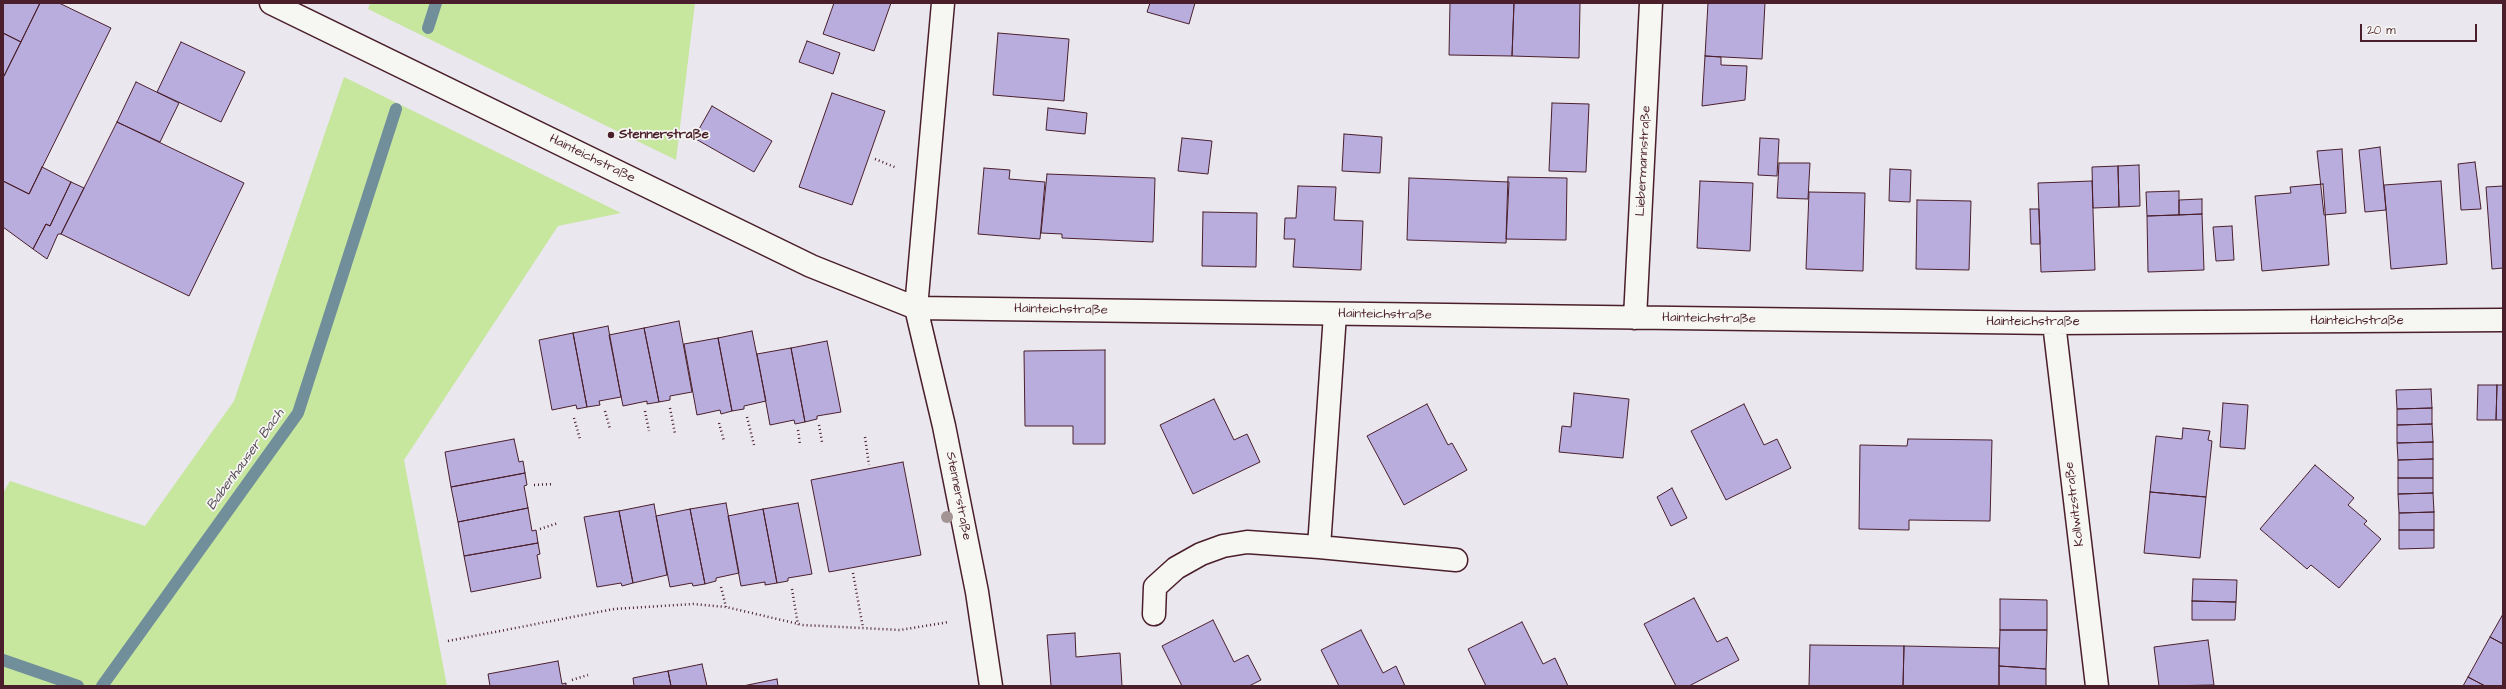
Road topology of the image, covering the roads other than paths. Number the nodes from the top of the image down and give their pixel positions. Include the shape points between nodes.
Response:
1 (271, 3) edge
2 (942, 3) edge
3 (1651, 3) edge
4 (916, 308) junction
5 (1335, 314) junction
6 (1635, 318) junction
7 (2503, 320) edge
8 (2054, 323) junction
9 (1319, 547) junction
10 (1456, 560) dead end
11 (1154, 614) dead end
12 (991, 686) edge
13 (2097, 686) edge

1 - 4 street, Hainteichstraße via 811,266
2 - 4 street
3 - 6 street, Liebermannstraße
4 - 5 street, Hainteichstraße
4 - 12 street, Stennerstraße via 944,426 981,615
5 - 6 street, Hainteichstraße
5 - 9 street
6 - 8 street, Hainteichstraße
7 - 8 street, Hainteichstraße
8 - 13 street, Kollwitzstraße
9 - 10 street
9 - 11 street via 1247,542 1223,546 1201,554 1176,568 1155,587

